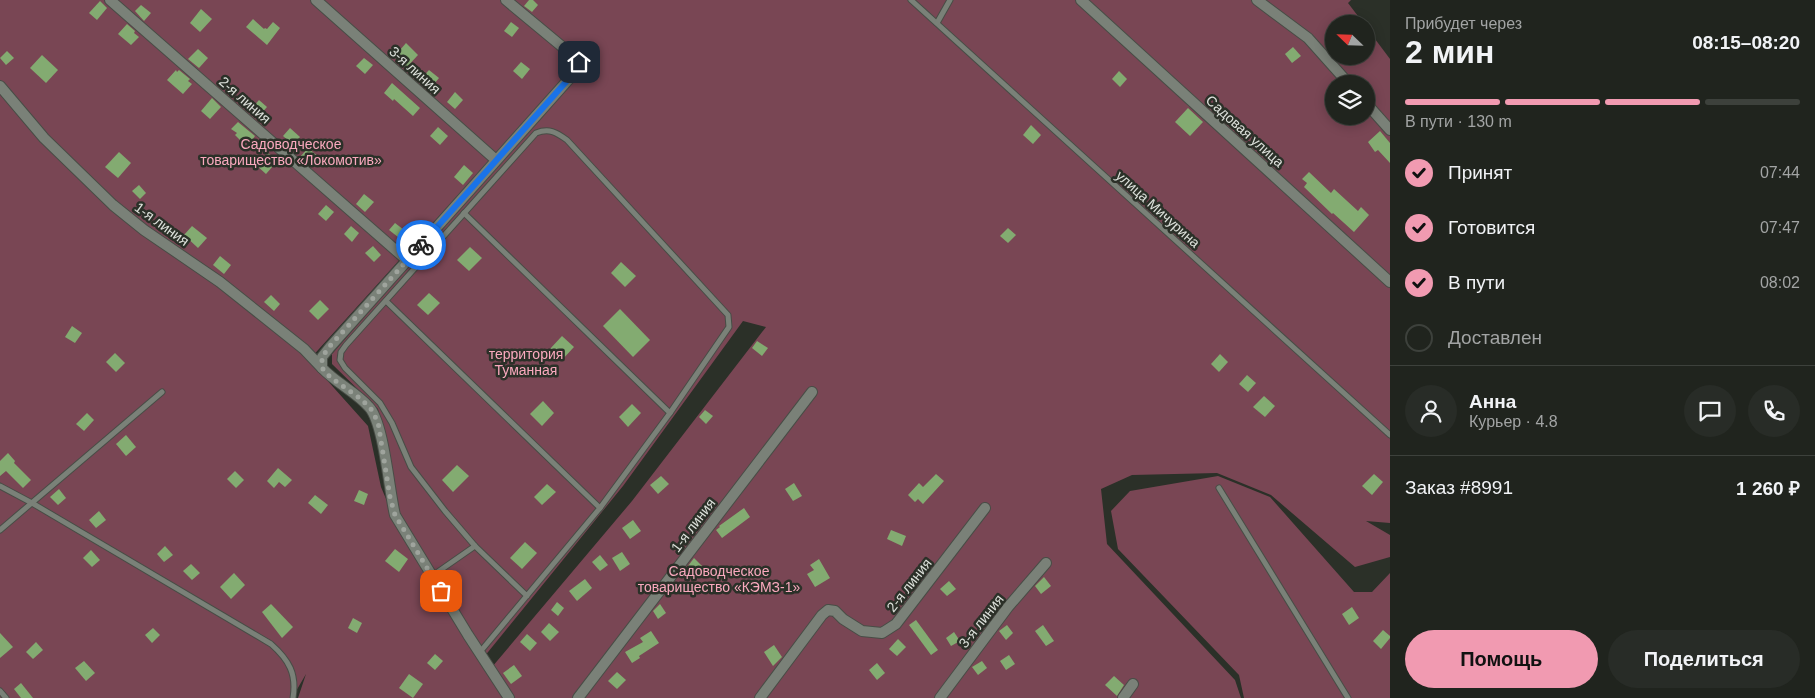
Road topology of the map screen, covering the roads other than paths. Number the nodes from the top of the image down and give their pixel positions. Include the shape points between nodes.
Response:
1 (110, 0) edge
2 (316, 0) edge
3 (506, 0) edge
4 (911, 0) edge
5 (950, 0) edge
6 (1081, 0) edge
7 (1257, 0) edge
8 (937, 24) junction
9 (1341, 75) edge
10 (0, 86) edge
11 (1375, 113) edge
12 (1390, 130) edge
13 (496, 160) junction
14 (504, 168) junction
15 (464, 213) junction
16 (408, 261) junction
17 (1390, 282) edge
18 (386, 301) junction
19 (322, 368) junction
20 (162, 392) dead end
21 (812, 392) dead end
22 (670, 413) junction
23 (1390, 434) edge
24 (0, 486) edge
25 (1219, 488) dead end
26 (32, 503) junction
27 (600, 508) junction
28 (985, 508) dead end
29 (0, 530) edge
30 (475, 546) junction
31 (1046, 563) dead end
32 (432, 576) junction
33 (527, 596) junction
34 (479, 652) junction
35 (1133, 684) dead end
36 (0, 692) edge
37 (6, 698) edge
38 (293, 698) edge
39 (509, 698) edge
40 (578, 698) edge
41 (760, 698) edge
42 (940, 698) edge
43 (1123, 698) edge
44 (1348, 698) edge

1 - 16 street, 2-я линия
2 - 13 street, 3-я линия
3 - 13 street via 579,62 577,70
4 - 8 lane, улица Мичурина
5 - 8 lane
6 - 17 street, Садовая улица
7 - 9 street via 1308,38
8 - 23 lane, улица Мичурина
10 - 19 street, 1-я линия via 44,138 113,205 220,282 304,349
11 - 12 street
13 - 14 lane
13 - 16 street
14 - 15 lane
14 - 22 lane via 536,133 544,130 557,132 728,315 729,328
15 - 18 lane
15 - 22 lane
16 - 19 street via 330,346 322,357
18 - 27 lane
18 - 30 lane via 340,352 340,360 380,403 411,467
19 - 32 street, 1-я линия via 361,399 378,422 395,515
20 - 26 lane
21 - 40 street, 1-я линия
22 - 27 lane
24 - 26 lane
25 - 44 lane
26 - 29 lane
26 - 38 lane via 271,644 284,655 291,669 295,684
27 - 33 lane
28 - 41 street, 2-я линия via 896,624 882,633 862,631 835,611 828,610
30 - 32 lane
30 - 33 lane
31 - 42 street, 3-я линия via 1008,607
32 - 34 street, 1-я линия
33 - 34 lane
34 - 39 street, 1-я линия
35 - 43 street
36 - 37 lane

